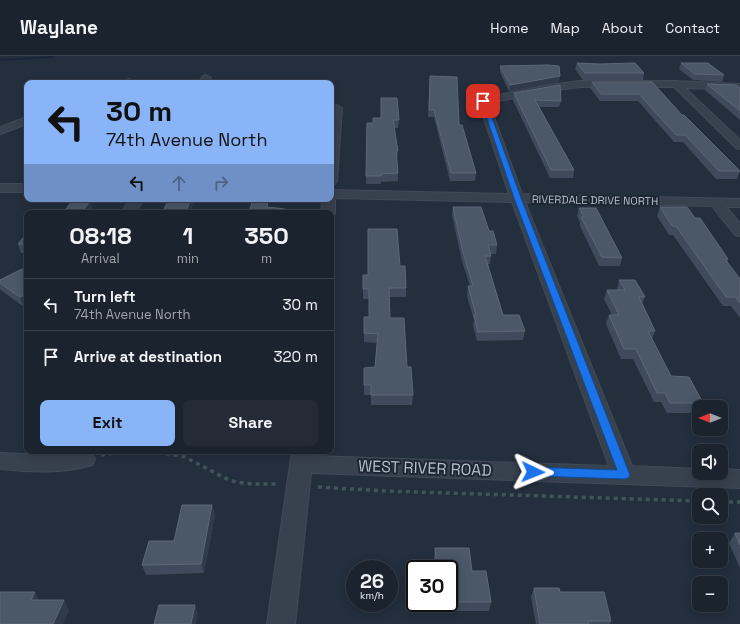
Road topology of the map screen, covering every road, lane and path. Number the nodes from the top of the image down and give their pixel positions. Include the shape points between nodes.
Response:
1 (676, 84) junction
2 (740, 87) edge
3 (337, 108) dead end
4 (24, 121) edge
5 (0, 131) edge
6 (334, 144) edge
7 (740, 146) edge
8 (0, 188) edge
9 (24, 188) edge
10 (334, 194) edge
11 (517, 198) junction
12 (715, 202) junction
13 (740, 203) edge
14 (740, 232) edge
15 (105, 454) edge
16 (168, 454) edge
17 (302, 458) edge
18 (84, 459) joint
19 (0, 461) edge
20 (624, 475) junction
21 (740, 479) edge
22 (285, 484) dead end
23 (316, 487) dead end
24 (692, 501) edge
25 (728, 502) edge
26 (740, 502) edge
27 (281, 624) edge

1 - 2 street
1 - 7 street
1 - 11 street via 564,85 483,101
3 - 6 street
4 - 5 street
8 - 9 street
10 - 11 street, RIVERDALE DRIVE NORTH
11 - 12 street, RIVERDALE DRIVE NORTH
11 - 20 street
12 - 13 street, RIVERDALE DRIVE NORTH
12 - 14 street
15 - 18 path
16 - 22 path via 192,459 221,477 238,483
17 - 20 street, WEST RIVER ROAD
17 - 27 street
18 - 19 street via 45,464
20 - 21 street, WEST RIVER ROAD
23 - 24 path
25 - 26 path

